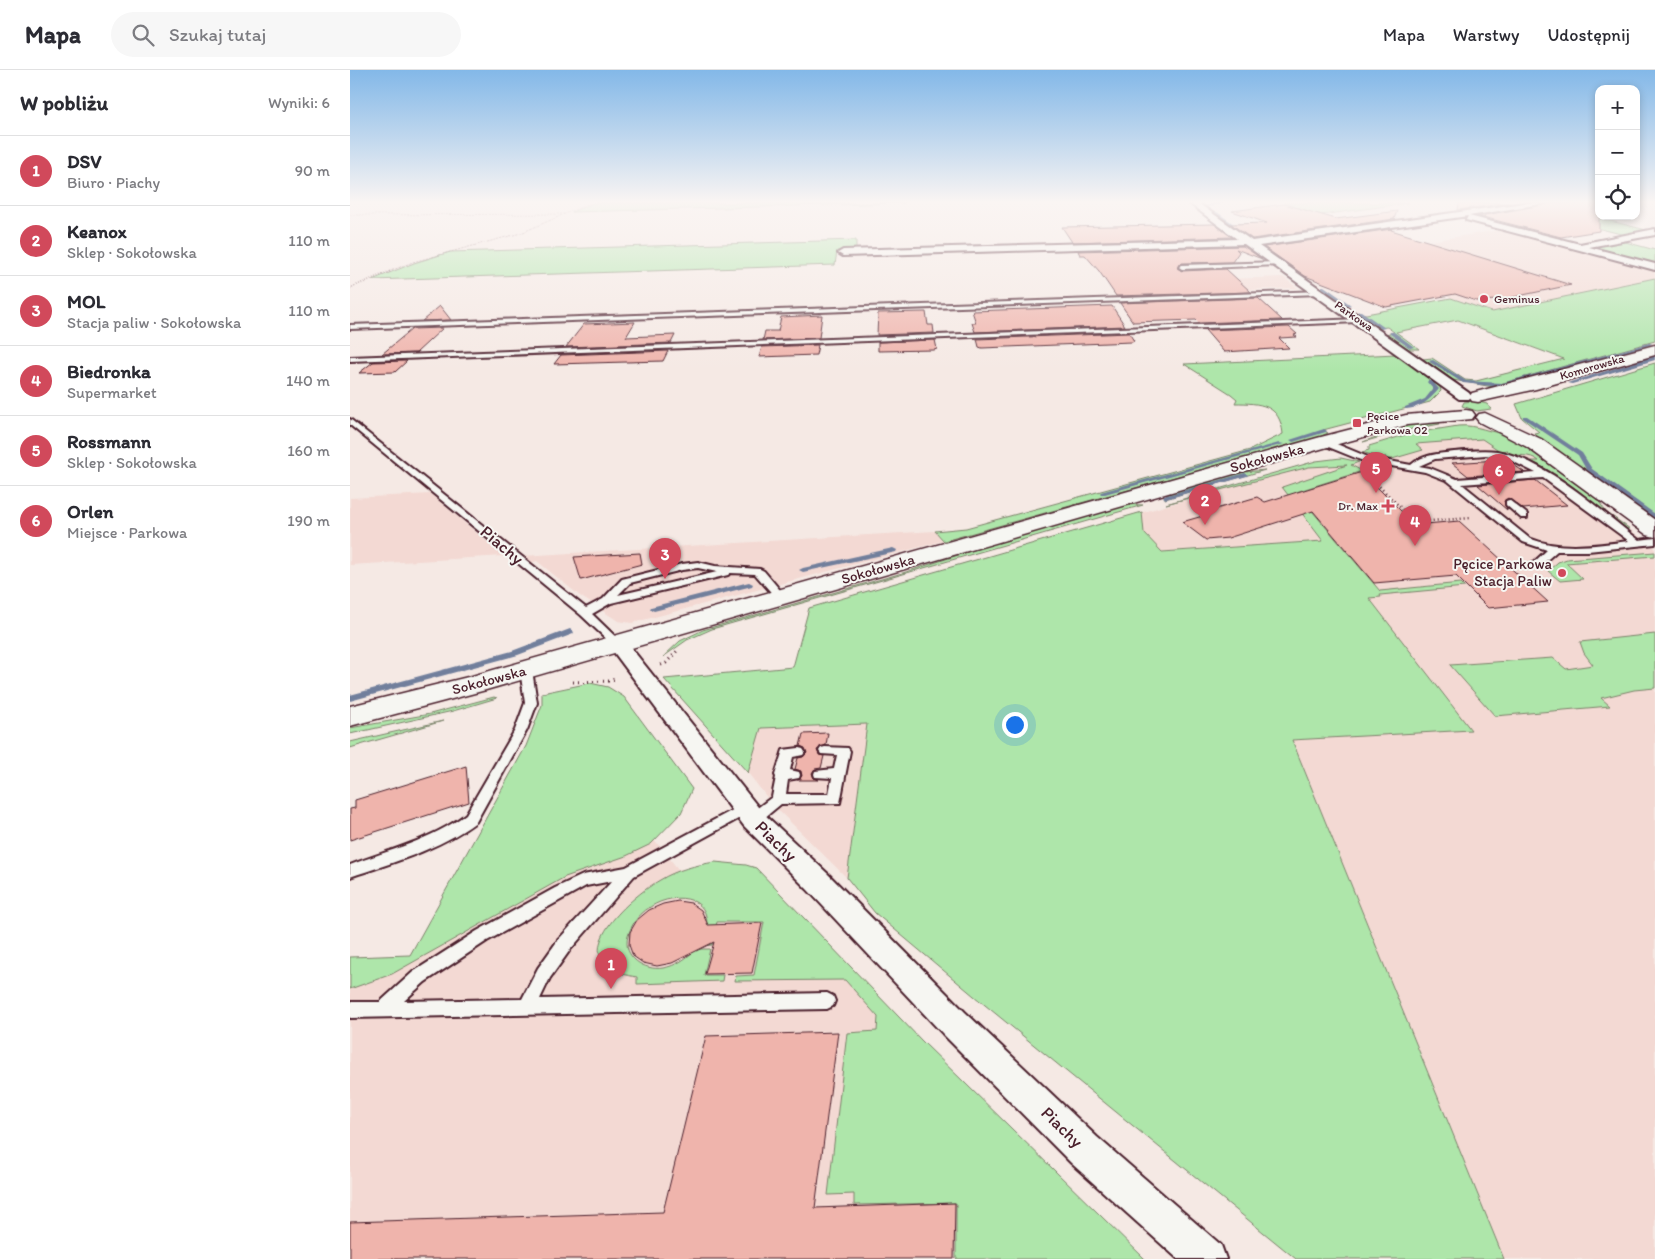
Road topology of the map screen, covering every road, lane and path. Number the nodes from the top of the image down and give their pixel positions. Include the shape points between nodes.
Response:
1 (426, 258) edge
2 (1271, 258) edge
3 (1623, 258) edge
4 (1279, 264) junction
5 (1182, 267) dead end
6 (1655, 267) edge
7 (350, 288) edge
8 (1320, 292) junction
9 (1359, 320) junction
10 (350, 327) edge
11 (1655, 350) edge
12 (350, 359) edge
13 (1530, 385) junction
14 (1471, 396) junction
15 (1448, 404) junction
16 (1505, 409) junction
17 (1466, 415) junction
18 (1485, 418) junction
19 (1406, 420) junction
20 (350, 421) edge
21 (1324, 442) junction
22 (1534, 443) junction
23 (1481, 453) junction
24 (1460, 455) junction
25 (1435, 457) junction
26 (1421, 460) junction
27 (1498, 460) dead end
28 (1476, 461) dead end
29 (1379, 463) junction
30 (1451, 463) dead end
31 (1439, 467) dead end
32 (1412, 468) junction
33 (1508, 474) dead end
34 (1521, 474) junction
35 (1540, 476) junction
36 (1460, 480) junction
37 (1509, 503) dead end
38 (1497, 515) junction
39 (1524, 516) dead end
40 (1655, 530) edge
41 (1655, 541) edge
42 (1636, 542) junction
43 (1553, 549) junction
44 (1536, 564) dead end
45 (744, 570) junction
46 (780, 596) junction
47 (607, 601) junction
48 (586, 612) junction
49 (617, 644) junction
50 (526, 670) junction
51 (350, 716) edge
52 (825, 751) dead end
53 (799, 752) dead end
54 (840, 773) junction
55 (820, 774) dead end
56 (758, 809) junction
57 (350, 870) edge
58 (629, 872) junction
59 (826, 1001) dead end
60 (527, 1007) junction
61 (384, 1009) junction
62 (350, 1010) edge
63 (1207, 1259) edge

1 - 7 path
2 - 4 street, Parkowa
3 - 6 street
4 - 5 lane
4 - 8 street, Parkowa
8 - 9 street, Parkowa
8 - 10 lane
9 - 12 lane
9 - 14 street, Parkowa
11 - 13 street, Komorowska
13 - 14 street, Komorowska
13 - 16 street, Komorowska
14 - 15 street, Komorowska via 1451,398
14 - 16 street
15 - 17 street via 1453,410
15 - 19 street, Sokołowska via 1413,414
16 - 18 street
16 - 22 street via 1530,433
17 - 18 street
17 - 19 street, Sokołowska
18 - 22 street
19 - 21 street, Sokołowska
20 - 48 lane, Piachy
21 - 29 lane
21 - 46 street, Sokołowska
22 - 40 street
23 - 24 lane
23 - 27 lane
23 - 35 lane via 1497,453 1519,460
24 - 25 lane
24 - 28 lane
25 - 26 lane
25 - 30 lane
26 - 31 lane
26 - 32 lane
29 - 32 lane
29 - 38 path via 1378,468 1362,469 1416,522
32 - 36 lane
33 - 34 lane
34 - 35 lane
34 - 36 lane
35 - 42 lane
36 - 38 lane
37 - 39 lane
38 - 43 lane via 1529,542
41 - 42 lane
42 - 43 lane
43 - 44 lane
45 - 46 lane via 761,573
45 - 47 lane
45 - 47 lane via 698,565 682,567 626,581
46 - 49 street, Sokołowska
47 - 48 lane
48 - 49 lane, Piachy
49 - 50 street, Sokołowska
49 - 56 street, Piachy
50 - 51 street, Sokołowska
50 - 57 lane via 531,703 521,730 471,818 445,834
52 - 54 lane via 844,751
53 - 56 lane via 787,752 788,775
54 - 55 lane
54 - 56 lane via 835,799
56 - 58 lane
56 - 63 street, Piachy via 817,881 961,1029 1078,1143
58 - 60 lane via 564,945 544,973
58 - 61 lane via 583,881 560,892 482,936 419,977
59 - 60 lane
60 - 61 lane
61 - 62 lane

